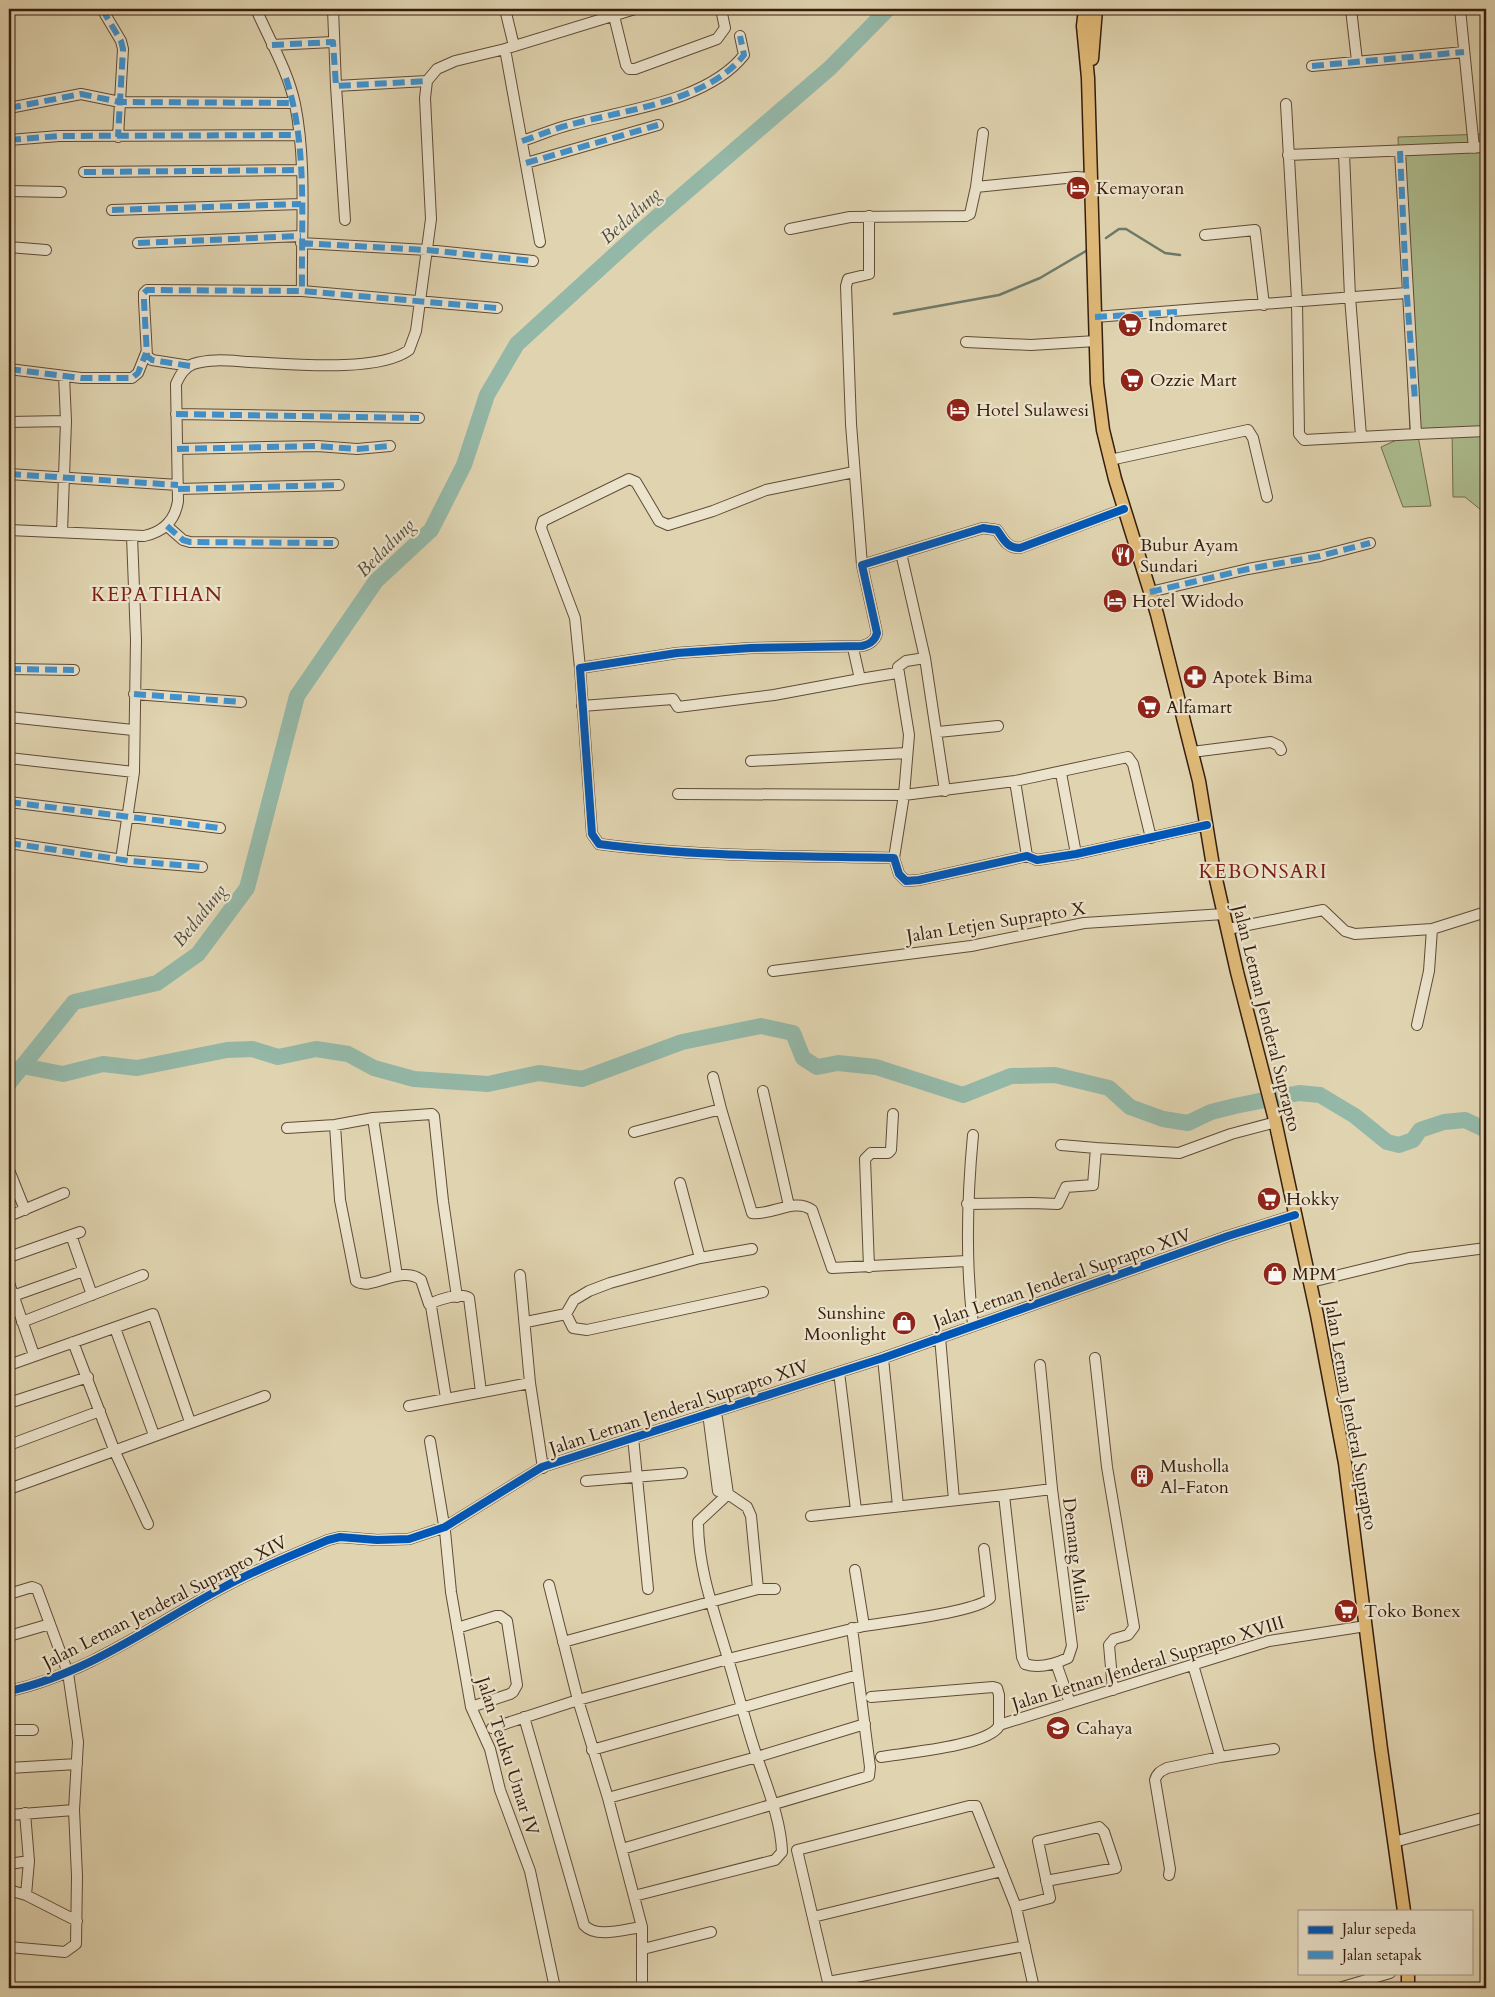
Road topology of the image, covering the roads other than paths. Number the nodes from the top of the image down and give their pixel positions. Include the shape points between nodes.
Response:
1 (102, 9) edge
2 (256, 9) edge
3 (333, 9) edge
4 (505, 9) edge
5 (635, 9) edge
6 (721, 9) edge
7 (1085, 9) edge
8 (1096, 9) edge
9 (1351, 9) edge
10 (1460, 9) edge
11 (614, 16) junction
12 (1089, 25) junction
13 (740, 36) dead end
14 (333, 42) junction
15 (272, 45) junction
16 (510, 48) junction
17 (1464, 52) junction
18 (1357, 61) junction
19 (1312, 66) dead end
20 (427, 81) junction
21 (336, 86) junction
22 (120, 102) junction
23 (294, 103) junction
24 (1286, 104) dead end
25 (9, 108) edge
26 (658, 125) dead end
27 (983, 133) dead end
28 (299, 135) junction
29 (118, 137) junction
30 (9, 140) edge
31 (522, 141) junction
32 (1486, 147) edge
33 (1474, 148) junction
34 (1400, 151) junction
35 (1344, 153) junction
36 (1288, 155) junction
37 (526, 162) junction
38 (301, 170) junction
39 (84, 172) dead end
40 (1090, 178) junction
41 (976, 187) junction
42 (9, 191) edge
43 (61, 192) dead end
44 (301, 204) junction
45 (112, 210) dead end
46 (869, 216) junction
47 (345, 220) dead end
48 (790, 228) dead end
49 (1206, 235) dead end
50 (301, 239) junction
51 (540, 242) dead end
52 (138, 243) dead end
53 (9, 247) edge
54 (46, 250) dead end
55 (427, 250) junction
56 (533, 261) dead end
57 (302, 291) junction
58 (1406, 293) junction
59 (1350, 296) junction
60 (1297, 301) junction
61 (420, 302) junction
62 (1264, 305) junction
63 (497, 308) dead end
64 (1095, 317) junction
65 (1096, 341) junction
66 (966, 342) dead end
67 (146, 353) junction
68 (190, 366) junction
69 (9, 369) edge
70 (64, 376) junction
71 (176, 414) junction
72 (419, 418) dead end
73 (66, 421) junction
74 (9, 422) edge
75 (1486, 431) edge
76 (1416, 434) junction
77 (1361, 436) junction
78 (390, 446) dead end
79 (177, 449) junction
80 (1110, 460) junction
81 (854, 472) junction
82 (9, 474) edge
83 (64, 477) junction
84 (339, 485) dead end
85 (178, 487) junction
86 (1267, 497) dead end
87 (1124, 509) junction
88 (167, 526) junction
89 (9, 530) edge
90 (62, 532) junction
91 (132, 536) junction
92 (333, 543) dead end
93 (1370, 543) dead end
94 (901, 553) junction
95 (862, 564) junction
96 (1150, 592) junction
97 (853, 648) junction
98 (925, 658) junction
99 (9, 668) edge
100 (580, 668) junction
101 (74, 670) dead end
102 (897, 673) junction
103 (860, 679) junction
104 (134, 694) junction
105 (241, 702) dead end
106 (582, 706) junction
107 (9, 717) edge
108 (998, 726) dead end
109 (134, 730) junction
110 (938, 732) junction
111 (1281, 750) dead end
112 (1192, 752) junction
113 (907, 753) junction
114 (9, 758) edge
115 (751, 761) dead end
116 (134, 772) junction
117 (1061, 773) junction
118 (1015, 781) junction
119 (945, 791) junction
120 (678, 794) dead end
121 (904, 795) junction
122 (9, 802) edge
123 (128, 816) junction
124 (1207, 825) junction
125 (220, 828) dead end
126 (1152, 838) junction
127 (9, 843) edge
128 (1076, 854) junction
129 (1027, 856) junction
130 (894, 858) junction
131 (121, 860) junction
132 (202, 868) dead end
133 (1486, 912) edge
134 (1224, 914) junction
135 (1228, 929) junction
136 (1432, 929) junction
137 (773, 970) dead end
138 (1417, 1025) dead end
139 (713, 1077) dead end
140 (763, 1092) dead end
141 (722, 1109) junction
142 (893, 1114) dead end
143 (373, 1118) junction
144 (1275, 1119) junction
145 (336, 1125) junction
146 (287, 1128) dead end
147 (634, 1132) dead end
148 (973, 1135) dead end
149 (1061, 1146) dead end
150 (1096, 1148) junction
151 (9, 1170) edge
152 (680, 1183) dead end
153 (64, 1193) dead end
154 (966, 1204) junction
155 (789, 1206) junction
156 (25, 1210) junction
157 (1295, 1215) junction
158 (9, 1216) edge
159 (1486, 1248) edge
160 (752, 1249) dead end
161 (9, 1257) edge
162 (700, 1258) junction
163 (967, 1261) junction
164 (869, 1267) junction
165 (83, 1271) junction
166 (143, 1275) dead end
167 (520, 1275) dead end
168 (397, 1276) junction
169 (1311, 1282) junction
170 (9, 1283) edge
171 (763, 1292) dead end
172 (92, 1295) junction
173 (13, 1296) junction
174 (457, 1297) junction
175 (429, 1304) junction
176 (566, 1314) junction
177 (22, 1322) junction
178 (526, 1322) junction
179 (973, 1324) junction
180 (114, 1328) junction
181 (940, 1337) junction
182 (74, 1342) junction
183 (34, 1355) junction
184 (883, 1358) junction
185 (1095, 1358) dead end
186 (9, 1365) edge
187 (1040, 1365) dead end
188 (839, 1372) junction
189 (88, 1377) junction
190 (530, 1384) junction
191 (481, 1392) junction
192 (265, 1396) dead end
193 (446, 1398) junction
194 (9, 1403) edge
195 (409, 1406) dead end
196 (100, 1411) junction
197 (713, 1416) junction
198 (190, 1422) junction
199 (154, 1435) junction
200 (633, 1437) junction
201 (430, 1441) dead end
202 (9, 1445) edge
203 (115, 1452) junction
204 (543, 1467) junction
205 (682, 1473) dead end
206 (637, 1477) junction
207 (586, 1481) dead end
208 (9, 1489) edge
209 (1052, 1489) junction
210 (718, 1491) dead end
211 (728, 1494) junction
212 (1004, 1495) junction
213 (954, 1500) junction
214 (898, 1506) junction
215 (856, 1510) junction
216 (811, 1516) dead end
217 (148, 1524) dead end
218 (445, 1527) junction
219 (984, 1548) dead end
220 (855, 1570) dead end
221 (549, 1585) dead end
222 (775, 1588) dead end
223 (648, 1589) dead end
224 (758, 1589) junction
225 (9, 1594) edge
226 (710, 1604) junction
227 (50, 1624) junction
228 (864, 1626) junction
229 (1366, 1626) junction
230 (456, 1628) junction
231 (852, 1628) junction
232 (9, 1636) edge
233 (563, 1642) junction
234 (728, 1659) junction
235 (1056, 1663) junction
236 (1193, 1665) junction
237 (68, 1672) junction
238 (858, 1675) junction
239 (1113, 1690) junction
240 (9, 1691) edge
241 (871, 1697) dead end
242 (578, 1700) junction
243 (1070, 1703) junction
244 (740, 1706) junction
245 (471, 1707) junction
246 (524, 1717) junction
247 (864, 1724) junction
248 (999, 1725) junction
249 (492, 1728) dead end
250 (9, 1730) edge
251 (33, 1730) dead end
252 (1274, 1749) dead end
253 (592, 1750) junction
254 (757, 1757) junction
255 (881, 1757) dead end
256 (1220, 1758) junction
257 (76, 1764) junction
258 (9, 1768) edge
259 (608, 1798) junction
260 (773, 1806) junction
261 (74, 1810) junction
262 (25, 1813) junction
263 (9, 1815) edge
264 (1486, 1817) edge
265 (1394, 1842) junction
266 (622, 1849) junction
267 (29, 1861) junction
268 (9, 1864) edge
269 (1002, 1871) junction
270 (1170, 1875) dead end
271 (1046, 1881) junction
272 (9, 1890) edge
273 (26, 1895) junction
274 (634, 1896) junction
275 (1016, 1907) junction
276 (1404, 1910) edge
277 (814, 1917) junction
278 (77, 1921) junction
279 (642, 1927) junction
280 (711, 1932) dead end
281 (1025, 1946) junction
282 (9, 1947) edge
283 (643, 1949) junction
284 (1387, 1974) edge
285 (1408, 1974) edge
286 (555, 1988) edge
287 (642, 1988) edge
288 (1034, 1988) edge
289 (1339, 1988) edge
290 (1408, 1988) edge

1 - 22 street via 121,41
2 - 15 street
3 - 14 street
4 - 16 street
5 - 11 street
6 - 11 street via 725,28 717,40 635,69 626,65
7 - 12 main road
8 - 12 main road
9 - 18 street
10 - 17 street
11 - 16 street
12 - 40 main road, Jalan Letnan Jenderal Suprapto via 1092,62 1088,78
13 - 31 street via 744,56 718,79 666,102 568,125
14 - 15 street
14 - 21 street
15 - 23 street
16 - 20 street via 455,61 437,69
16 - 31 street
17 - 18 street
17 - 33 street
18 - 19 street
20 - 21 street
20 - 55 street via 431,219
21 - 47 street
22 - 23 street
22 - 25 street via 81,94
22 - 29 street
23 - 28 street
24 - 36 street
26 - 37 street
27 - 41 street
28 - 29 street
28 - 38 street
29 - 30 street via 59,136
31 - 37 street
32 - 33 street
33 - 34 street
34 - 35 street
34 - 58 street
35 - 36 street
35 - 59 street
36 - 60 street
37 - 51 street
38 - 39 street
38 - 44 street
40 - 41 street
40 - 64 main road, Jalan Letnan Jenderal Suprapto
41 - 46 street via 970,214 966,216
42 - 43 street
44 - 45 street
44 - 50 street
46 - 48 street via 850,216
46 - 81 street via 869,274 848,279 846,286
49 - 62 street via 1255,230
50 - 52 street
50 - 55 street
50 - 57 street
53 - 54 street
55 - 56 street
55 - 61 street
57 - 61 street
57 - 67 street via 147,290 144,293
58 - 59 street
58 - 76 street
59 - 60 street
59 - 77 street
60 - 62 street
60 - 77 street via 1301,437 1304,440
61 - 63 street
61 - 68 street via 416,331 409,350 390,360 311,365 206,361
62 - 64 street
64 - 65 main road, Jalan Letnan Jenderal Suprapto
65 - 66 street via 1031,345
65 - 80 main road, Jalan Letnan Jenderal Suprapto via 1097,383
67 - 68 street via 152,360
67 - 70 street via 138,373 132,378
68 - 71 street via 180,374 176,384
69 - 70 street
70 - 73 street
71 - 72 street
71 - 79 street
73 - 74 street
73 - 83 street
75 - 76 street
76 - 77 street
78 - 79 street via 357,449 317,446
79 - 85 street
80 - 86 street via 1248,430 1253,438
80 - 87 main road, Jalan Letnan Jenderal Suprapto
81 - 95 street
81 - 100 street via 766,490 668,526 659,521 636,482 629,479 544,521 541,528 575,618
82 - 83 street
83 - 85 street
83 - 90 street
84 - 85 street
85 - 88 street via 176,510
87 - 94 street via 1020,548 1012,548 997,530 983,528
87 - 96 main road, Jalan Letnan Jenderal Suprapto
88 - 91 street via 154,534
88 - 92 street via 190,542
89 - 90 street
90 - 91 street
91 - 104 street via 136,640
93 - 96 street
94 - 95 street
94 - 98 street
95 - 97 street via 877,633 870,643
96 - 112 main road, Jalan Letnan Jenderal Suprapto
97 - 100 street via 677,652
97 - 103 street
98 - 102 street via 901,663
98 - 110 street
99 - 101 street
100 - 106 street
102 - 103 street
102 - 113 street via 908,717
103 - 106 street via 774,695 678,707 673,700
104 - 105 street
104 - 109 street
106 - 130 street via 592,834 600,844 636,849 774,856
107 - 109 street
108 - 110 street
109 - 116 street
110 - 119 street
111 - 112 street via 1271,742
112 - 124 main road, Jalan Letnan Jenderal Suprapto
113 - 115 street
113 - 121 street
114 - 116 street
116 - 123 street
117 - 118 street
117 - 126 street via 1128,757 1133,764
117 - 128 street
118 - 119 street
118 - 129 street
119 - 121 street
120 - 121 street
121 - 130 street
122 - 123 street
123 - 125 street
123 - 131 street
124 - 126 street
124 - 134 main road, Jalan Letnan Jenderal Suprapto
126 - 128 street
127 - 131 street
128 - 129 street via 1037,860
129 - 130 street via 906,881 899,874
131 - 132 street
133 - 136 street
134 - 135 main road, Jalan Letnan Jenderal Suprapto
134 - 137 street, Jalan Letjen Suprapto X via 1084,923 971,946
135 - 136 street via 1323,910 1346,931 1355,934
135 - 144 main road, Jalan Letnan Jenderal Suprapto
136 - 138 street via 1429,971
139 - 141 street
140 - 155 street
141 - 147 street
141 - 155 street via 752,1213
142 - 164 street via 891,1150 888,1153 871,1153 865,1159
143 - 145 street
143 - 168 street
143 - 174 street via 427,1113 434,1116
144 - 150 street via 1179,1153
144 - 157 main road, Jalan Letnan Jenderal Suprapto
145 - 146 street
145 - 168 street via 340,1200 356,1281 364,1284
148 - 154 street
149 - 150 street
150 - 154 street via 1094,1183 1066,1187 1058,1204
151 - 156 street
152 - 162 street
153 - 156 street
154 - 163 street
155 - 164 street via 803,1205 812,1210 832,1268
156 - 158 street
157 - 169 main road, Jalan Letnan Jenderal Suprapto
157 - 179 street, Jalan Letnan Jenderal Suprapto XIV
159 - 169 street via 1409,1258
160 - 162 street
161 - 165 street via 75,1233
162 - 176 street via 588,1291 574,1300
163 - 164 street
163 - 179 street
165 - 172 street
165 - 173 street
166 - 172 street
167 - 178 street
168 - 175 street via 412,1275 421,1280
169 - 229 main road, Jalan Letnan Jenderal Suprapto via 1345,1463
170 - 173 street
171 - 176 street via 592,1330 573,1328
172 - 177 street
173 - 177 street
174 - 175 street
174 - 191 street via 470,1298
175 - 193 street
176 - 178 street
177 - 183 street
178 - 190 street
179 - 181 street, Jalan Letnan Jenderal Suprapto XIV
180 - 182 street
180 - 198 street via 154,1315
180 - 199 street
181 - 184 street, Jalan Letnan Jenderal Suprapto XIV
181 - 213 street
182 - 183 street
182 - 189 street
183 - 186 street
184 - 188 street, Jalan Letnan Jenderal Suprapto XIV
184 - 214 street
185 - 239 street via 1107,1467 1134,1627 1132,1633 1114,1639 1109,1645
187 - 209 street
188 - 197 street, Jalan Letnan Jenderal Suprapto XIV
188 - 215 street
189 - 194 street
189 - 196 street
190 - 191 street
190 - 204 street
191 - 193 street
192 - 198 street
193 - 195 street
196 - 202 street
196 - 203 street
197 - 200 street, Jalan Letnan Jenderal Suprapto XIV
197 - 210 street
197 - 211 street
198 - 199 street
199 - 203 street
200 - 204 street, Jalan Letnan Jenderal Suprapto XIV
200 - 206 street
201 - 218 street, Jalan Teuku Umar IV
203 - 208 street
203 - 217 street
204 - 218 street, Jalan Letnan Jenderal Suprapto XIV
205 - 206 street
206 - 207 street
206 - 223 street
209 - 212 street, Demang Mulia
209 - 235 street, Demang Mulia via 1072,1646 1068,1658
211 - 224 street via 747,1507 751,1516
211 - 226 street via 698,1522
212 - 213 street, Demang Mulia
212 - 235 street via 1022,1657 1025,1664 1033,1667
213 - 214 street, Demang Mulia
214 - 215 street, Demang Mulia
215 - 216 street, Demang Mulia
218 - 230 street, Jalan Teuku Umar IV
218 - 237 street, Jalan Letnan Jenderal Suprapto XIV via 409,1539 340,1537 328,1540 224,1587
219 - 228 street via 992,1594 987,1602
220 - 228 street
221 - 233 street
222 - 224 street
224 - 226 street
225 - 227 street via 32,1587 37,1589
226 - 233 street
226 - 234 street
227 - 232 street
227 - 237 street
228 - 231 street
229 - 236 street, Jalan Letnan Jenderal Suprapto XVIII via 1269,1641
229 - 265 main road, Jalan Letnan Jenderal Suprapto
230 - 245 street, Jalan Teuku Umar IV
230 - 245 street via 496,1616 506,1621 517,1685 515,1690
231 - 234 street
231 - 238 street
233 - 242 street
234 - 242 street
234 - 244 street
235 - 243 street
236 - 239 street, Jalan Letnan Jenderal Suprapto XVIII
236 - 256 street
237 - 240 street, Jalan Letnan Jenderal Suprapto XIV
237 - 257 street via 78,1742
238 - 244 street
238 - 247 street
239 - 243 street, Jalan Letnan Jenderal Suprapto XVIII
241 - 248 street via 993,1687 997,1688 999,1695
242 - 246 street
242 - 253 street
243 - 248 street, Jalan Letnan Jenderal Suprapto XVIII
244 - 253 street
244 - 254 street
245 - 286 street, Jalan Teuku Umar IV via 490,1749 500,1790 530,1871
246 - 249 street
246 - 279 street via 584,1925 592,1932
247 - 254 street
247 - 260 street via 869,1776
248 - 255 street via 994,1732 960,1745
250 - 251 street
252 - 256 street
253 - 259 street
254 - 259 street
254 - 260 street
256 - 270 street via 1167,1768 1156,1776
257 - 258 street
257 - 261 street
259 - 266 street
260 - 266 street
260 - 274 street via 782,1848 779,1857
261 - 262 street
261 - 278 street
262 - 263 street
262 - 267 street
264 - 265 street
265 - 276 main road, Jalan Letnan Jenderal Suprapto
266 - 274 street
267 - 268 street
267 - 273 street
269 - 275 street
269 - 277 street
269 - 277 street via 979,1809 973,1805 797,1850
271 - 271 street via 1038,1841 1099,1827 1104,1832 1116,1868
271 - 275 street via 1050,1898
272 - 273 street
273 - 278 street
274 - 279 street
275 - 281 street
277 - 281 street via 828,1982
278 - 282 street via 76,1944 69,1951
279 - 283 street
280 - 283 street
281 - 288 street
283 - 287 street
284 - 289 street
285 - 290 main road

